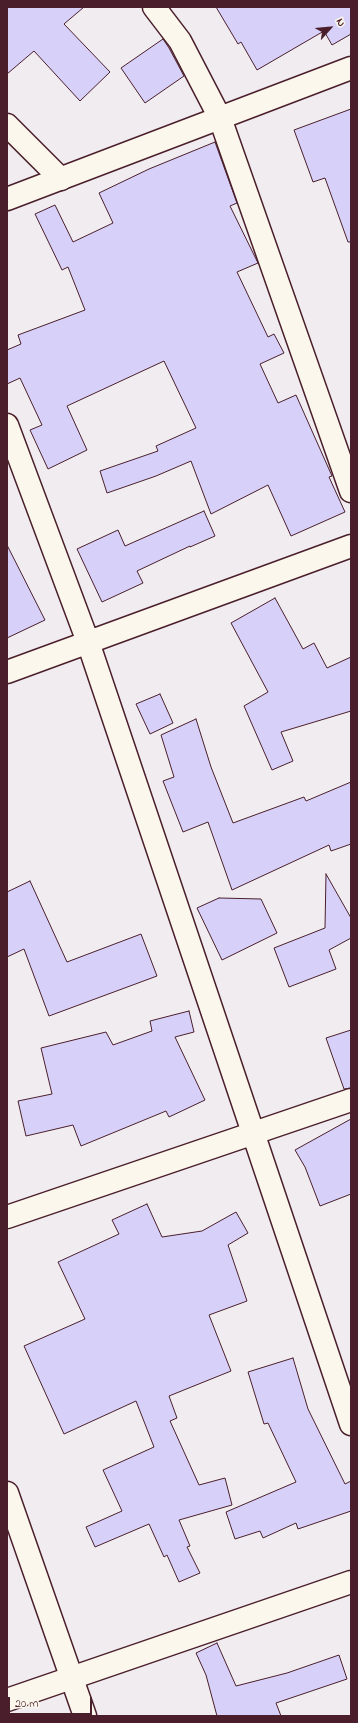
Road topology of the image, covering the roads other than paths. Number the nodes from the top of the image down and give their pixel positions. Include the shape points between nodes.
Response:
1 (154, 7) edge
2 (351, 68) edge
3 (220, 118) junction
4 (7, 125) edge
5 (61, 179) junction
6 (7, 199) edge
7 (7, 425) edge
8 (351, 490) edge
9 (351, 546) edge
10 (88, 642) junction
11 (7, 672) edge
12 (351, 1100) edge
13 (253, 1132) junction
14 (7, 1217) edge
15 (351, 1424) edge
16 (7, 1493) edge
17 (351, 1582) edge
18 (71, 1679) junction
19 (7, 1700) edge
20 (86, 1716) edge

1 - 3 street via 180,41
2 - 3 street
3 - 5 street
3 - 8 street
4 - 5 street
5 - 6 street
7 - 10 street
9 - 10 street
10 - 11 street
10 - 13 street
12 - 13 street
13 - 14 street
13 - 15 street
16 - 18 street
17 - 18 street
18 - 19 street
18 - 20 street

